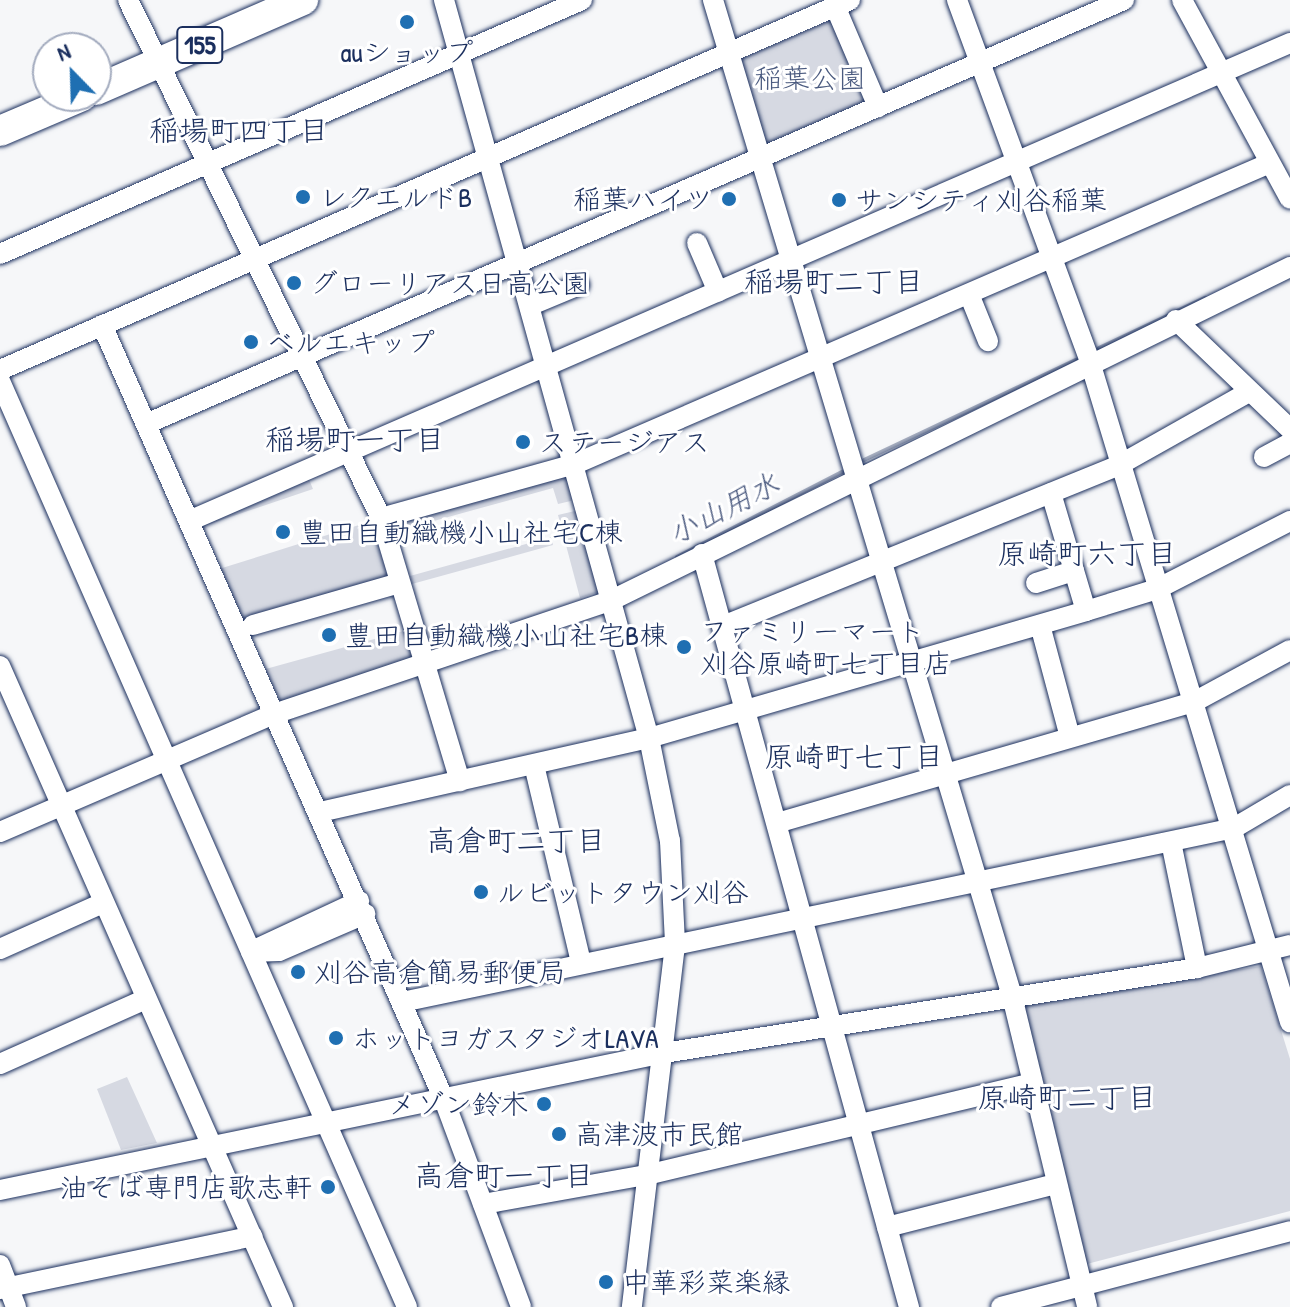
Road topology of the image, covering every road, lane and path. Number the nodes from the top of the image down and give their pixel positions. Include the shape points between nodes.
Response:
1 (128, 0) edge
2 (263, 0) edge
3 (303, 0) edge
4 (444, 0) edge
5 (582, 0) edge
6 (713, 0) edge
7 (957, 0) edge
8 (1124, 0) edge
9 (1182, 0) edge
10 (843, 3) edge
11 (1091, 7) edge
12 (1290, 43) edge
13 (461, 53) junction
14 (730, 54) junction
15 (153, 56) junction
16 (980, 63) junction
17 (112, 68) edge
18 (1222, 73) junction
19 (112, 80) edge
20 (32, 100) edge
21 (878, 107) junction
22 (45, 112) edge
23 (0, 114) edge
24 (0, 131) edge
25 (491, 156) junction
26 (761, 157) junction
27 (1017, 162) junction
28 (1270, 163) junction
29 (205, 164) junction
30 (1290, 199) edge
31 (697, 243) dead end
32 (0, 254) edge
33 (792, 259) junction
34 (1051, 259) junction
35 (256, 260) junction
36 (519, 261) junction
37 (1290, 267) edge
38 (579, 285) dead end
39 (718, 292) junction
40 (969, 294) junction
41 (531, 305) junction
42 (1176, 320) junction
43 (102, 325) junction
44 (988, 341) dead end
45 (301, 356) junction
46 (820, 358) junction
47 (1090, 362) junction
48 (548, 365) junction
49 (0, 370) edge
50 (0, 381) edge
51 (1249, 392) junction
52 (146, 424) junction
53 (1290, 429) edge
54 (1290, 443) edge
55 (348, 452) junction
56 (1264, 457) dead end
57 (575, 464) junction
58 (1121, 464) junction
59 (857, 475) junction
60 (1051, 493) junction
61 (381, 518) junction
62 (189, 521) junction
63 (1289, 523) edge
64 (702, 554) junction
65 (883, 561) junction
66 (1074, 571) junction
67 (399, 583) junction
68 (1036, 583) dead end
69 (1157, 589) junction
70 (612, 600) junction
71 (1086, 611) junction
72 (253, 625) dead end
73 (1040, 625) junction
74 (723, 626) junction
75 (1290, 650) edge
76 (912, 662) junction
77 (424, 665) junction
78 (0, 666) edge
79 (1194, 702) junction
80 (746, 710) junction
81 (10, 712) edge
82 (274, 714) junction
83 (1070, 737) junction
84 (649, 738) junction
85 (167, 760) junction
86 (534, 765) junction
87 (947, 775) junction
88 (460, 781) junction
89 (1290, 795) edge
90 (61, 805) junction
91 (320, 812) junction
92 (777, 823) junction
93 (1234, 828) junction
94 (0, 832) edge
95 (1171, 842) junction
96 (978, 882) junction
97 (103, 903) junction
98 (362, 907) junction
99 (802, 919) junction
100 (675, 945) junction
101 (1290, 945) edge
102 (0, 949) edge
103 (251, 952) junction
104 (1269, 954) junction
105 (581, 962) junction
106 (1197, 968) junction
107 (1012, 996) junction
108 (146, 999) junction
109 (402, 1002) junction
110 (1290, 1022) edge
111 (831, 1024) junction
112 (664, 1053) junction
113 (0, 1064) edge
114 (1032, 1083) junction
115 (443, 1097) junction
116 (327, 1122) junction
117 (858, 1125) junction
118 (212, 1145) junction
119 (651, 1174) junction
120 (1056, 1184) junction
121 (0, 1190) edge
122 (483, 1204) junction
123 (887, 1227) junction
124 (1290, 1231) edge
125 (253, 1236) junction
126 (0, 1265) edge
127 (4, 1288) edge
128 (1084, 1297) edge
129 (16, 1307) edge
130 (283, 1307) edge
131 (407, 1307) edge
132 (521, 1307) edge
133 (632, 1307) edge
134 (909, 1307) edge
135 (1001, 1307) edge

1 - 15 street
2 - 15 highway, 155
3 - 15 highway, 155
4 - 13 street
5 - 13 street
6 - 14 street
7 - 16 street
8 - 11 street
9 - 18 street
10 - 14 street
10 - 21 street
11 - 16 street
12 - 18 street
13 - 25 street
13 - 29 street
14 - 25 street
14 - 26 street
15 - 17 highway, 155
15 - 19 highway, 155
15 - 29 street
16 - 21 street
16 - 27 street
18 - 27 street
18 - 28 street
20 - 23 highway
21 - 26 street
22 - 24 highway
25 - 35 street
25 - 36 street
26 - 33 street
26 - 36 street
27 - 33 street
27 - 34 street
28 - 30 street
28 - 34 street
29 - 32 street
29 - 35 street
31 - 39 street
33 - 39 street
33 - 46 street
34 - 40 street
34 - 47 street
35 - 43 street
35 - 45 street
36 - 41 street
36 - 45 street
37 - 42 street
38 - 41 street
39 - 48 street
40 - 44 street
40 - 46 street
41 - 48 street
42 - 47 street
42 - 51 street
43 - 49 street
43 - 52 street
45 - 52 street
45 - 55 street
46 - 57 street
46 - 59 street
47 - 58 street
47 - 59 street
48 - 55 street
48 - 57 street
50 - 85 street
51 - 53 street
51 - 58 street
52 - 62 street
54 - 56 street
55 - 61 street
55 - 62 street
57 - 61 street
57 - 70 street
58 - 60 street
58 - 69 street
59 - 64 street
59 - 65 street
60 - 65 street
60 - 66 street
61 - 67 street
62 - 82 street
63 - 69 street
64 - 70 street
64 - 74 street
65 - 74 street
65 - 76 street
66 - 68 street
66 - 71 street
67 - 72 street
67 - 77 street
69 - 71 street
69 - 79 street
70 - 77 street
70 - 84 street
71 - 73 street
73 - 76 street
73 - 83 street
74 - 80 street
75 - 79 street
76 - 80 street
76 - 87 street
77 - 82 street
77 - 88 street
78 - 81 street
79 - 83 street
79 - 93 street
80 - 84 street
80 - 92 street
81 - 90 street
82 - 85 street
82 - 91 street
83 - 87 street
84 - 86 street
84 - 100 street via 670,841
85 - 90 street
85 - 103 street
86 - 88 street
86 - 105 street
87 - 92 street
87 - 96 street
88 - 91 street
89 - 93 street
90 - 94 street
90 - 97 street
91 - 98 street
92 - 99 street
93 - 95 street
93 - 104 street
95 - 96 street
95 - 106 street
96 - 99 street
96 - 107 street
97 - 102 street
97 - 108 street
98 - 103 street
98 - 109 street
99 - 100 street
99 - 111 street
100 - 105 street
100 - 112 street
101 - 104 street
103 - 116 street
104 - 106 street
104 - 110 street
105 - 109 street
106 - 107 street
107 - 111 street
107 - 114 street
108 - 113 street
108 - 118 street
109 - 115 street
111 - 112 street
111 - 117 street
112 - 115 street
112 - 119 street
114 - 117 street
114 - 120 street
115 - 116 street
115 - 122 street
116 - 118 street
116 - 131 street
117 - 119 street
117 - 123 street
118 - 121 street
118 - 125 street
119 - 122 street
119 - 133 street
120 - 123 street
120 - 128 street
122 - 132 street
123 - 134 street
124 - 128 street
125 - 127 street
125 - 130 street
126 - 127 street
127 - 129 street
128 - 135 street

